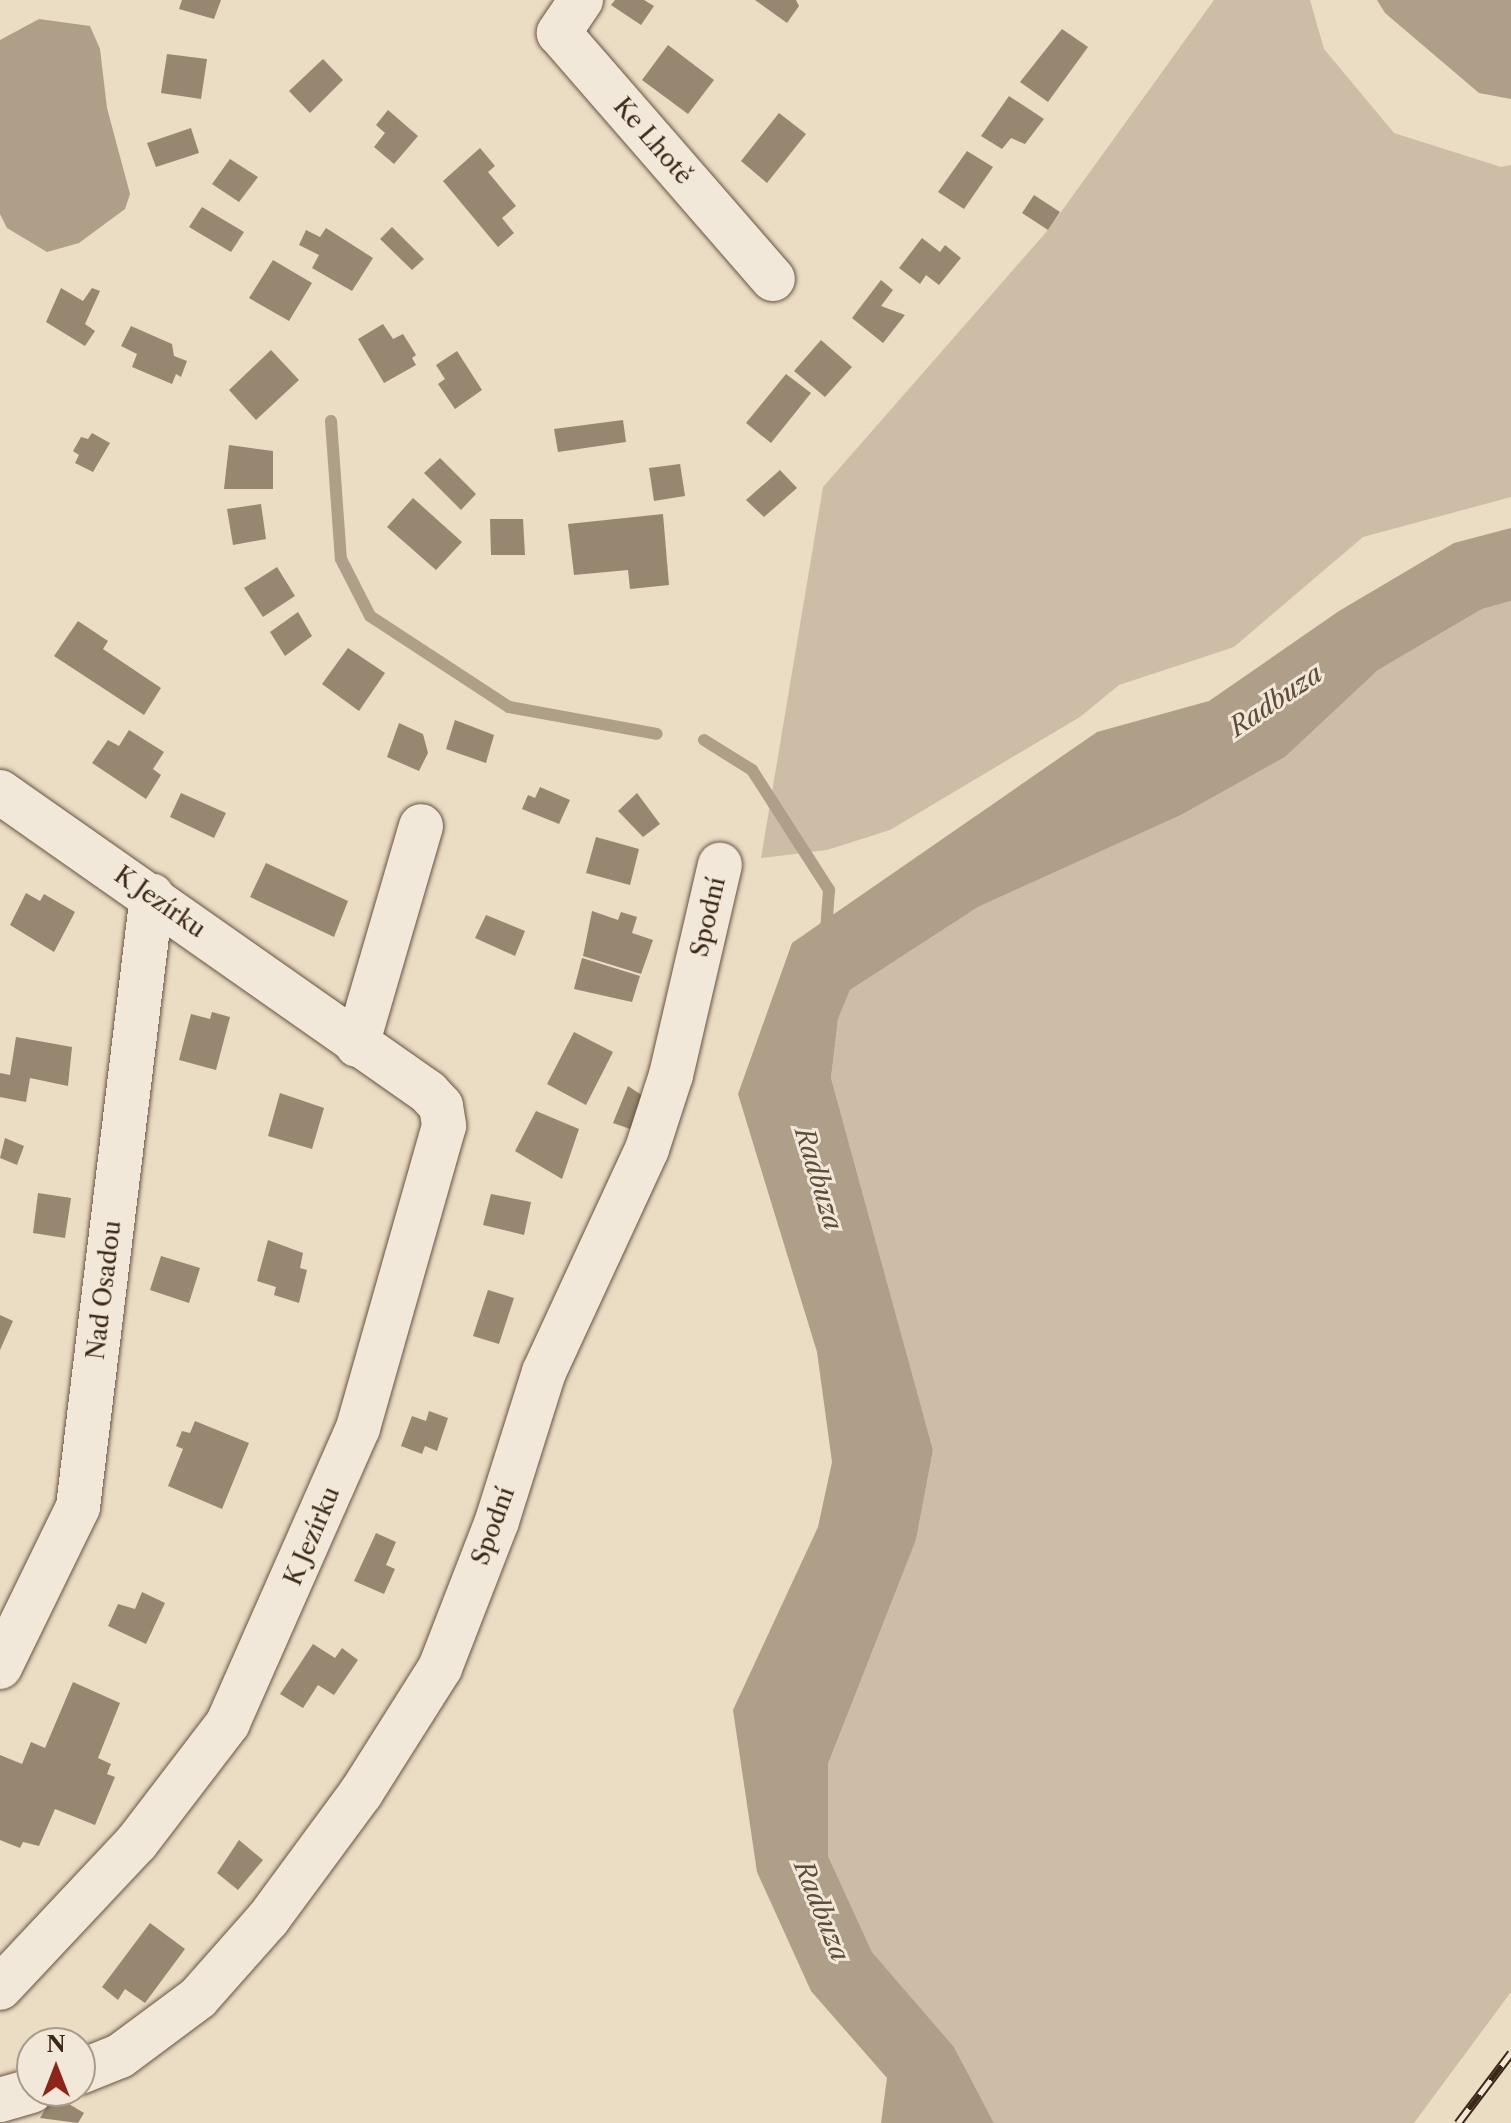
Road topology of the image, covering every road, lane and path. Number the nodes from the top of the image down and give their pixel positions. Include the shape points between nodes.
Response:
1 (581, 0) edge
2 (773, 279) dead end
3 (0, 792) edge
4 (421, 826) dead end
5 (720, 865) dead end
6 (152, 895) junction
7 (357, 1045) junction
8 (0, 1667) edge
9 (0, 1988) edge
10 (96, 2066) edge

1 - 2 street, Ke Lhotě via 559,33
3 - 6 street, K Jezírku
4 - 7 street
5 - 10 street, Spodní via 671,1075 647,1149 544,1372 497,1521 440,1668 361,1793 268,1919 198,1998 120,2056
6 - 7 street, K Jezírku
6 - 8 street, Nad Osadou via 78,1507
7 - 9 street, K Jezírku via 428,1092 441,1106 444,1126 358,1428 228,1723 137,1842

